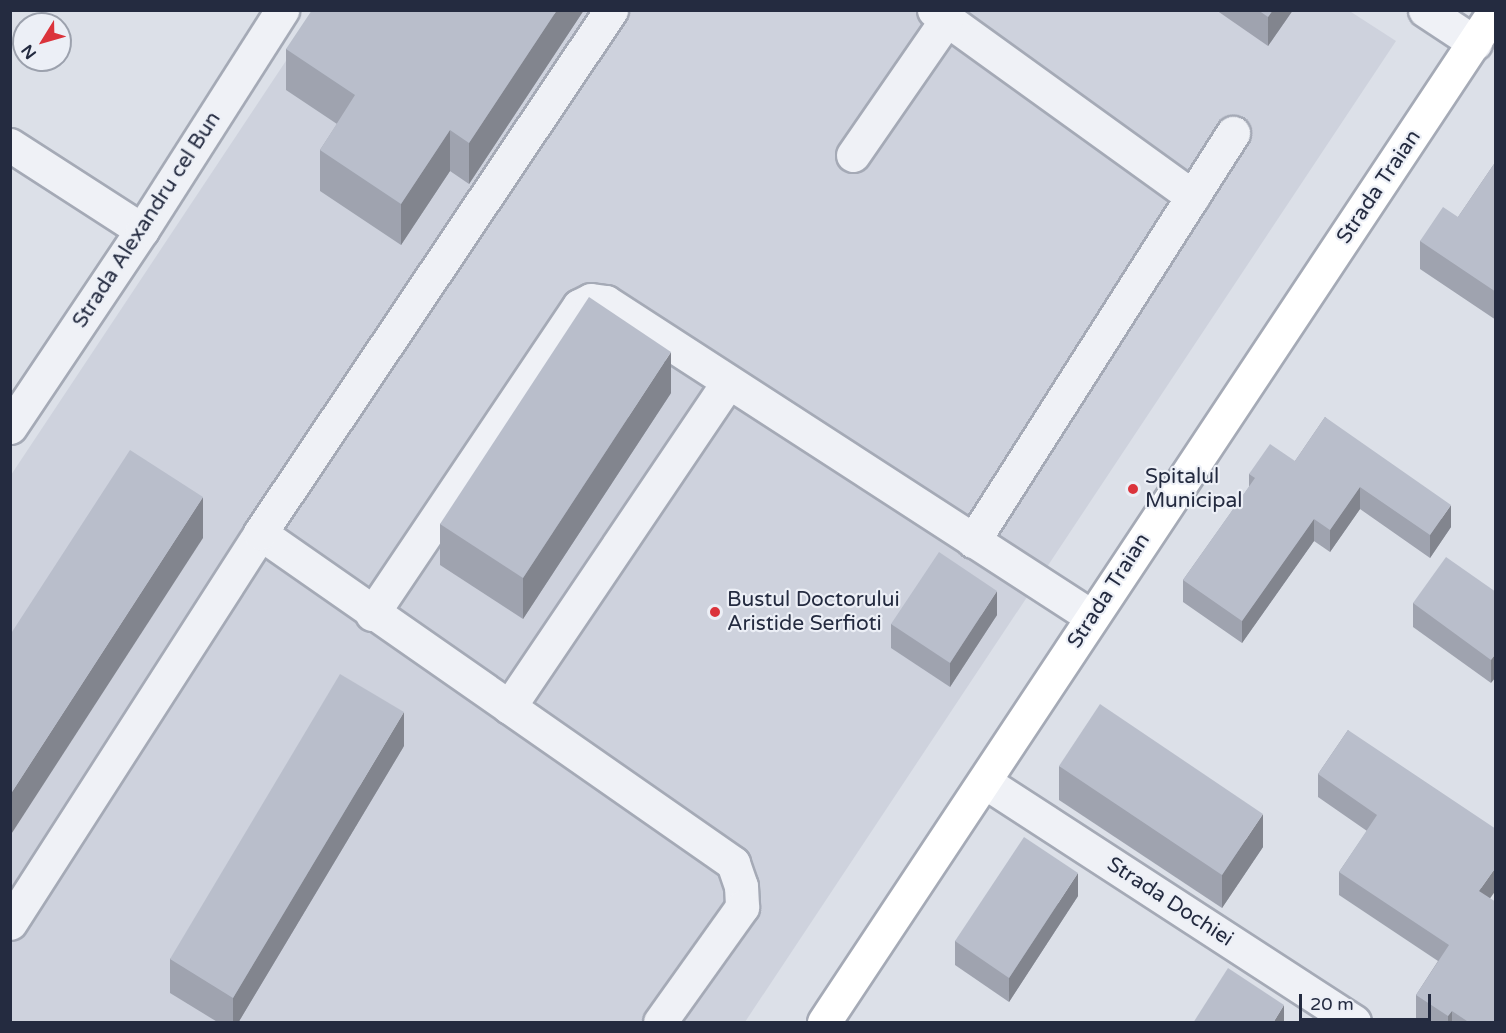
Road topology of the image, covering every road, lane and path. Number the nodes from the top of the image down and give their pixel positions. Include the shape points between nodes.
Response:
1 (282, 10) edge
2 (611, 10) edge
3 (1425, 10) edge
4 (1495, 10) edge
5 (940, 15) edge
6 (1475, 43) junction
7 (1233, 134) dead end
8 (10, 145) edge
9 (853, 155) dead end
10 (1193, 197) junction
11 (142, 230) junction
12 (728, 382) junction
13 (10, 427) edge
14 (260, 533) junction
15 (973, 540) junction
16 (372, 614) junction
17 (1092, 617) junction
18 (509, 707) junction
19 (985, 782) junction
20 (10, 923) edge
21 (660, 1023) edge
22 (824, 1023) edge
23 (1354, 1023) edge

1 - 11 street, Strada Alexandru cel Bun
2 - 14 street
3 - 6 street
4 - 6 main road, Strada Traian
5 - 9 street
5 - 10 street
6 - 17 main road, Strada Traian
7 - 10 street
8 - 11 street
10 - 15 street
11 - 13 street, Strada Alexandru cel Bun
12 - 15 street
12 - 16 street via 606,302 591,300 579,306
12 - 18 street
14 - 16 street
14 - 20 street
15 - 17 street
16 - 18 street
17 - 19 main road, Strada Traian
18 - 21 street via 733,863 741,886 742,907
19 - 22 main road, Strada Traian
19 - 23 street, Strada Dochiei

